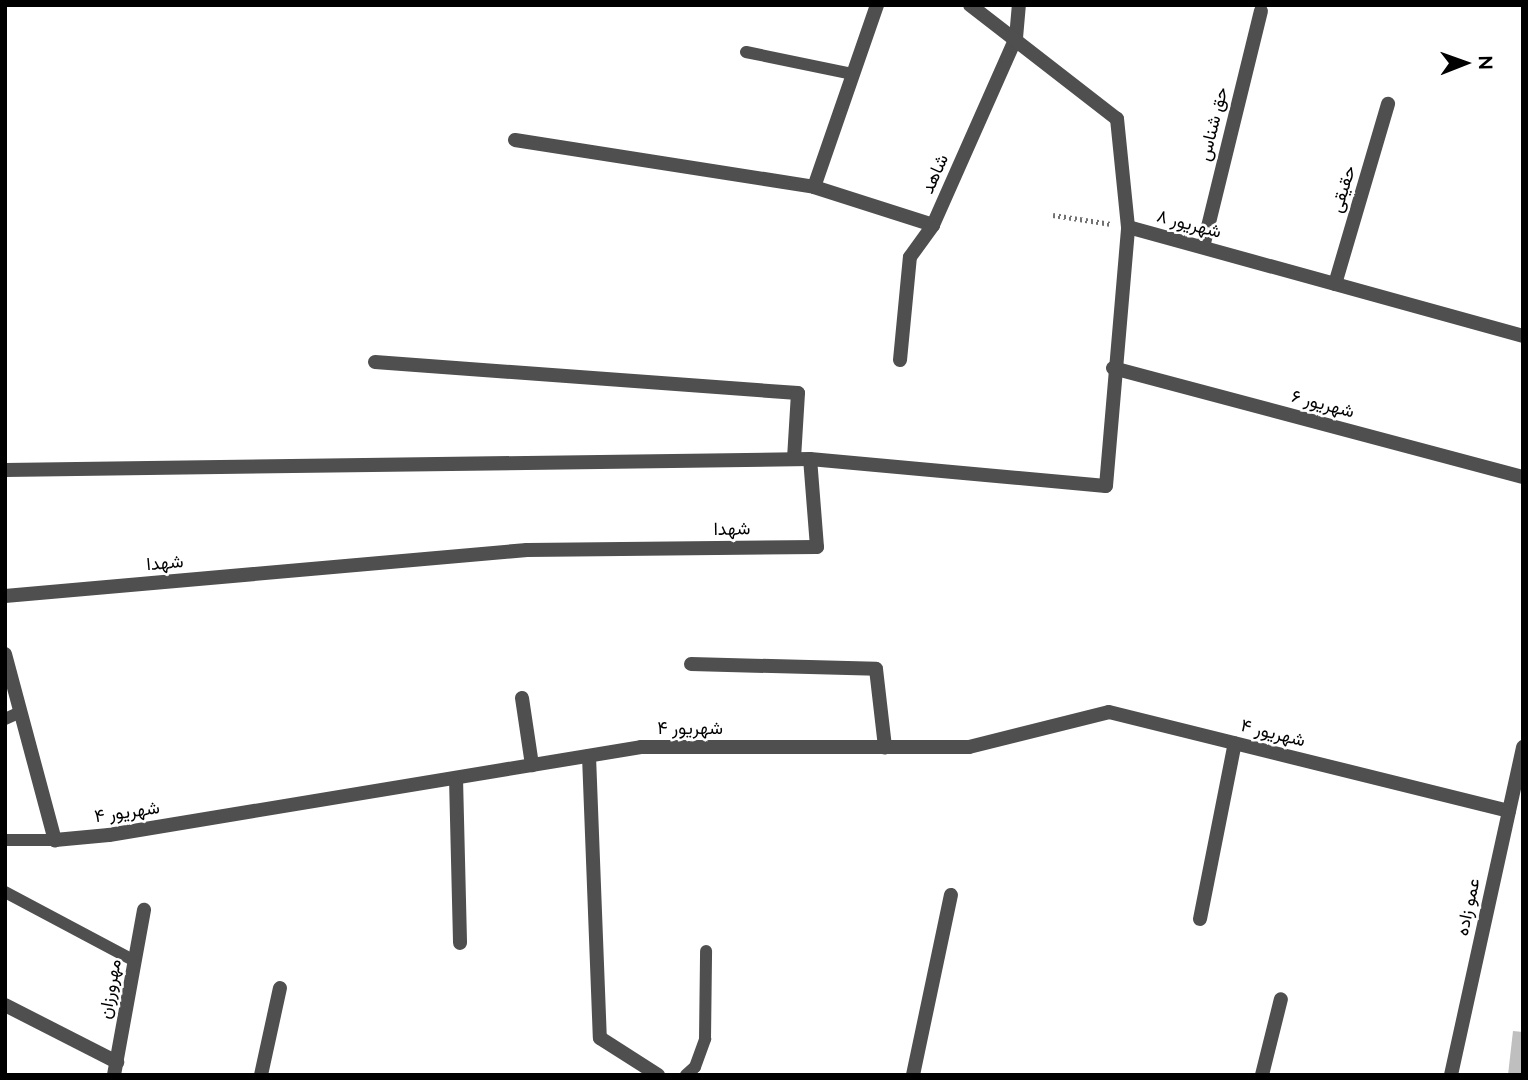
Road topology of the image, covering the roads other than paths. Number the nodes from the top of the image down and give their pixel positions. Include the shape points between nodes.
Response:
1 (877, 5) edge
2 (970, 5) edge
3 (1019, 5) edge
4 (1261, 11) dead end
5 (1016, 38) junction
6 (746, 52) dead end
7 (852, 74) junction
8 (1388, 104) dead end
9 (516, 140) dead end
10 (814, 187) junction
11 (933, 225) junction
12 (1128, 227) junction
13 (1203, 247) junction
14 (1335, 284) junction
15 (1523, 336) edge
16 (900, 360) dead end
17 (375, 362) dead end
18 (1113, 368) junction
19 (794, 459) junction
20 (810, 459) junction
21 (5, 470) edge
22 (1523, 477) edge
23 (5, 596) edge
24 (5, 654) edge
25 (691, 664) dead end
26 (522, 698) dead end
27 (21, 712) junction
28 (5, 719) edge
29 (1235, 743) junction
30 (885, 747) junction
31 (1523, 747) edge
32 (589, 755) junction
33 (532, 765) junction
34 (456, 778) junction
35 (1509, 811) junction
36 (5, 840) edge
37 (55, 840) junction
38 (5, 892) edge
39 (951, 895) dead end
40 (145, 910) dead end
41 (1200, 919) dead end
42 (460, 943) dead end
43 (706, 951) dead end
44 (135, 961) junction
45 (280, 988) dead end
46 (1281, 999) dead end
47 (5, 1005) edge
48 (116, 1068) edge
49 (261, 1075) edge
50 (658, 1075) edge
51 (686, 1075) edge
52 (913, 1075) edge
53 (1262, 1075) edge
54 (1451, 1075) edge

1 - 7 street
2 - 5 street, شهریور ۸
3 - 5 street, شاهد
4 - 13 street, حق شناس
5 - 11 street, شاهد
5 - 12 street, شهریور ۸ via 1117,119
6 - 7 lane
7 - 10 street
8 - 14 street, حقیقی
9 - 10 street
10 - 11 street
11 - 16 street, شاهد via 910,257
12 - 13 street, شهریور ۸
12 - 18 street
13 - 14 street, شهریور ۸
14 - 15 street, شهریور ۸
17 - 19 street via 798,393
18 - 20 street via 1106,486
18 - 22 street, شهریور ۶
19 - 20 street
19 - 21 street
20 - 23 street, شهدا via 817,547 527,550
24 - 27 street
25 - 30 street via 876,669
26 - 33 street
27 - 28 lane
27 - 37 street
29 - 30 street, شهریور ۴ via 1109,712 969,747
29 - 35 street, شهریور ۴
29 - 41 street
30 - 32 street, شهریور ۴ via 641,747
31 - 35 street, عمو زاده
32 - 33 street, شهریور ۴
32 - 50 street via 600,1038
33 - 34 street, شهریور ۴
34 - 37 street, شهریور ۴
34 - 42 street
35 - 54 street, عمو زاده
36 - 37 lane
38 - 44 lane
39 - 52 street
40 - 44 street, مهرورزان
43 - 51 lane via 705,1039 695,1067
44 - 48 street, مهرورزان
45 - 49 street
46 - 53 street
47 - 48 street

